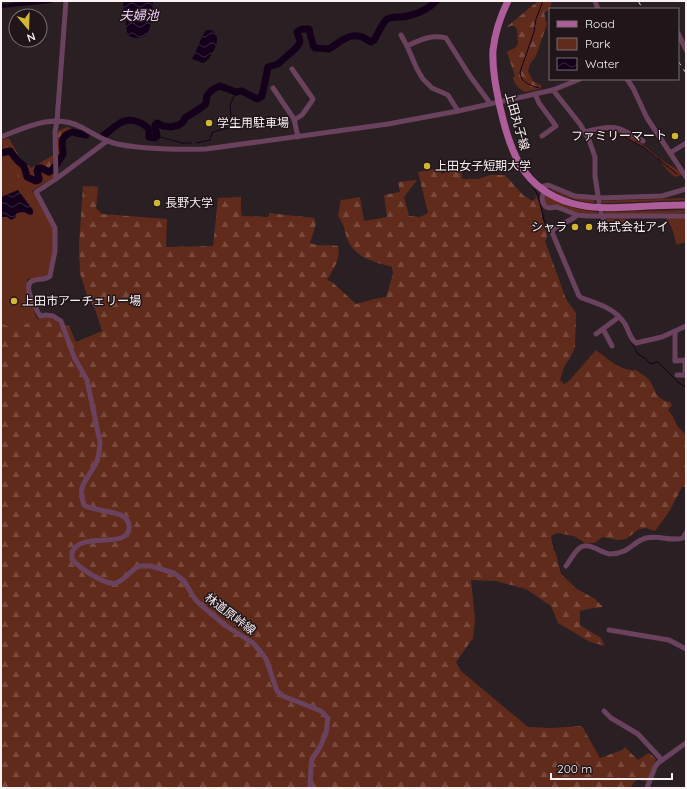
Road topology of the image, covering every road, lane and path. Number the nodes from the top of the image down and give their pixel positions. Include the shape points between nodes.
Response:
1 (66, 1) edge
2 (508, 1) edge
3 (402, 35) dead end
4 (679, 35) edge
5 (407, 46) junction
6 (686, 50) edge
7 (292, 69) dead end
8 (578, 80) edge
9 (628, 80) edge
10 (273, 88) dead end
11 (553, 90) junction
12 (535, 94) junction
13 (499, 102) junction
14 (490, 103) junction
15 (458, 111) junction
16 (294, 120) junction
17 (57, 121) junction
18 (585, 132) junction
19 (542, 136) dead end
20 (1, 137) edge
21 (298, 137) junction
22 (107, 141) junction
23 (643, 141) dead end
24 (686, 143) edge
25 (670, 153) junction
26 (686, 177) edge
27 (56, 179) junction
28 (543, 189) junction
29 (686, 189) edge
30 (599, 200) junction
31 (686, 205) edge
32 (577, 215) junction
33 (602, 215) junction
34 (686, 216) edge
35 (607, 228) dead end
36 (620, 317) junction
37 (686, 326) edge
38 (602, 330) junction
39 (675, 332) junction
40 (596, 334) dead end
41 (612, 346) dead end
42 (677, 375) dead end
43 (686, 375) edge
44 (686, 533) edge
45 (566, 566) dead end
46 (609, 630) dead end
47 (686, 649) edge
48 (604, 711) dead end
49 (686, 743) edge
50 (662, 760) junction
51 (310, 788) edge
52 (647, 788) edge

1 - 17 street
2 - 13 main road, 上田丸子線 via 497,27 493,51
3 - 5 street
4 - 6 street
5 - 14 street via 427,37 446,38
5 - 15 street via 423,79 432,88 448,95
7 - 16 street via 312,99 302,115
8 - 11 street
9 - 25 street via 647,118
10 - 16 street
11 - 12 street
11 - 18 street
12 - 13 street
12 - 19 street via 556,126
13 - 14 street
13 - 28 main road, 上田丸子線 via 514,155 523,170
14 - 15 street
15 - 21 street
16 - 21 street
17 - 20 street via 45,121
17 - 22 street via 79,126
17 - 27 street
18 - 23 street via 615,127
18 - 30 street via 593,149
21 - 22 street via 194,149 132,146
22 - 27 street
24 - 25 street
25 - 26 street
27 - 51 street, 林道原峠線 via 36,192 56,231 50,276 44,280 31,282 28,287 31,300 40,316 53,316 61,321 74,357 87,380 100,451 97,462 81,491 84,505 121,515 130,525 127,535 122,538 78,545 72,552 72,559 85,571 112,584 139,566 151,566 174,573 184,581 202,606 253,644 266,659 276,691 282,696 321,711 328,718 326,733 312,759
28 - 30 street via 548,185 575,196
28 - 31 main road, 上田丸子線 via 566,202 590,207
28 - 32 street via 544,206 558,207
29 - 30 street via 662,196
32 - 33 street
32 - 36 street via 553,230 552,234 579,296 607,308
33 - 34 street
33 - 35 street
36 - 38 street
36 - 39 street via 636,343
37 - 39 street
38 - 40 street
38 - 41 street
39 - 43 street via 674,361 685,360
42 - 43 street
44 - 45 street via 677,540 661,537 644,538 617,554 607,554 583,546
46 - 47 street via 668,640
48 - 50 street via 638,734
49 - 50 street
50 - 52 street via 655,767

